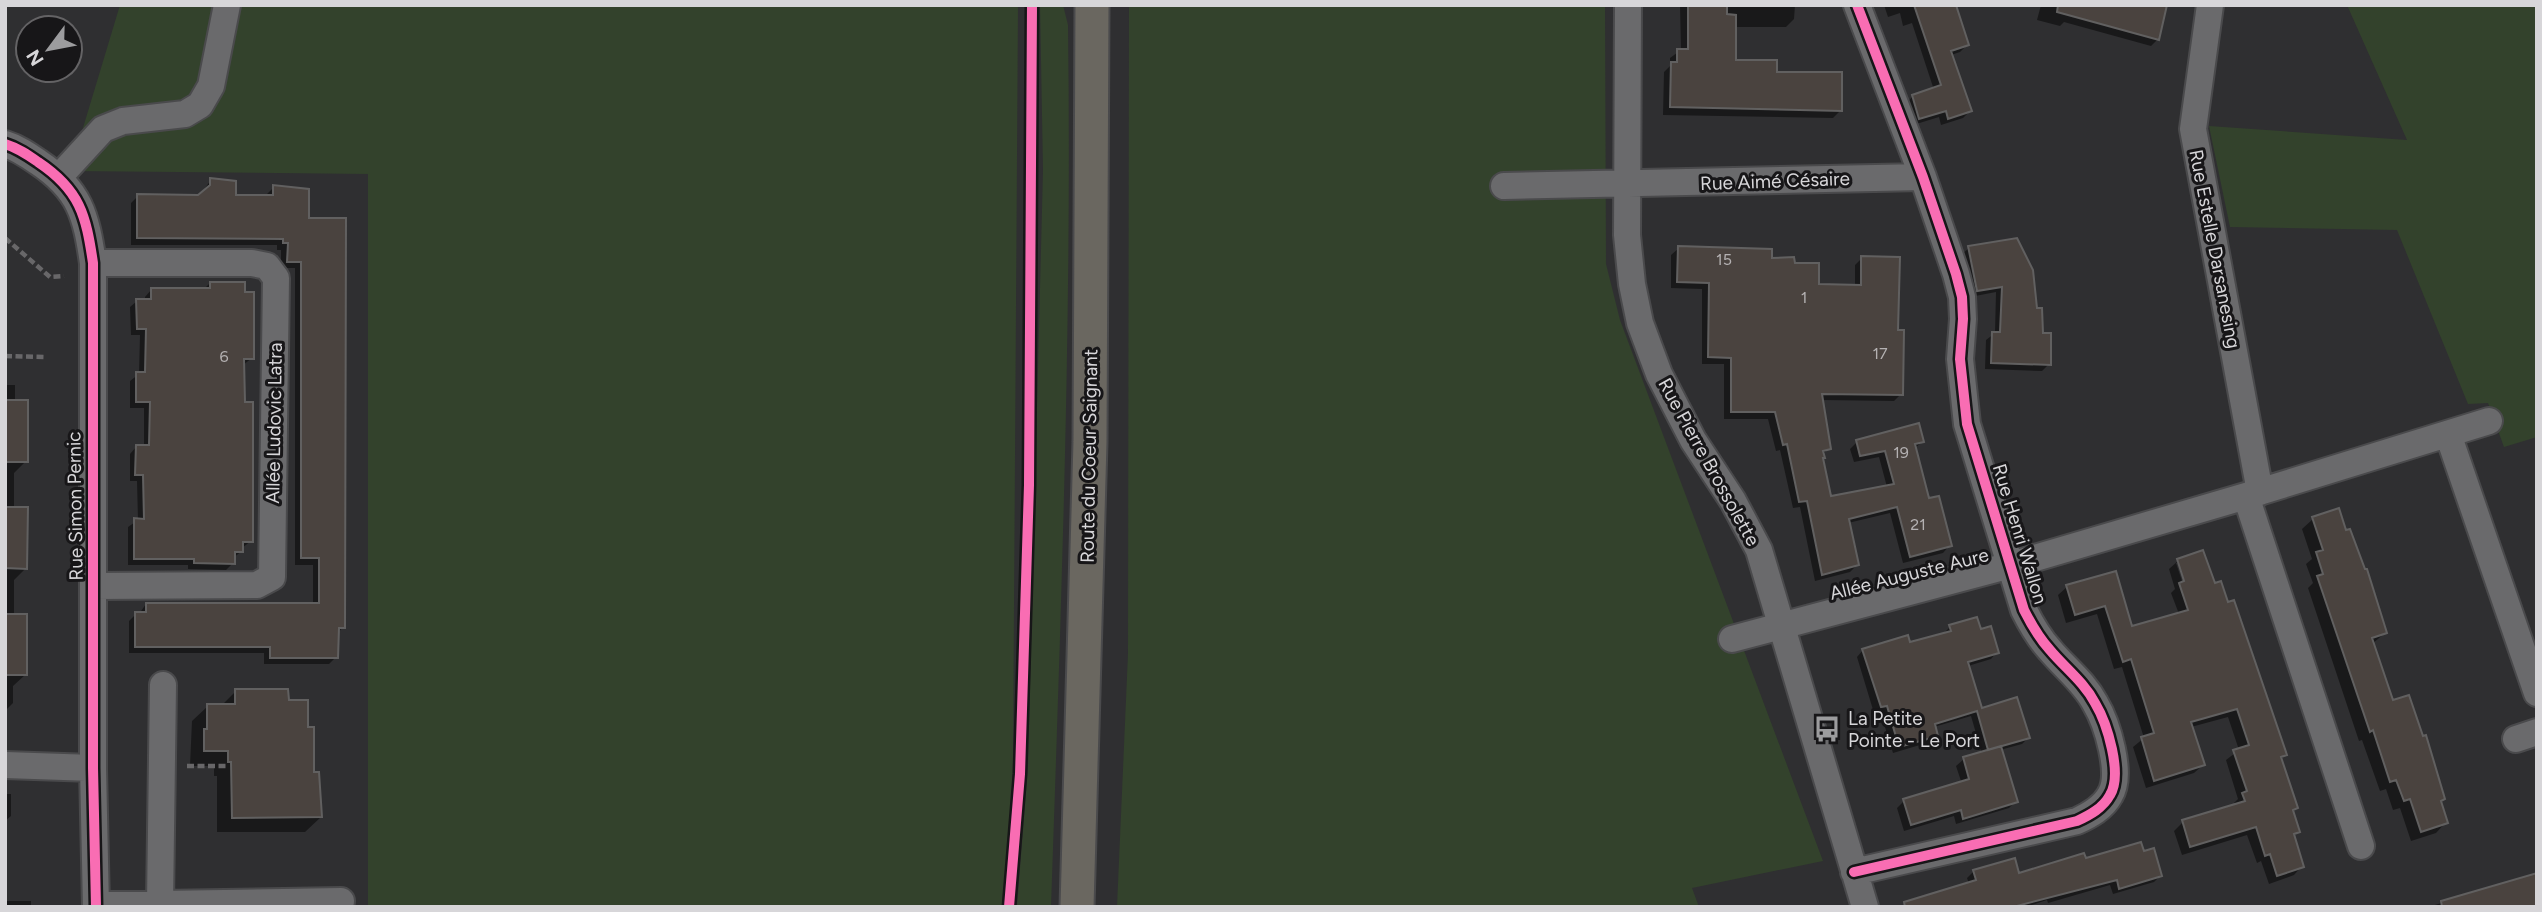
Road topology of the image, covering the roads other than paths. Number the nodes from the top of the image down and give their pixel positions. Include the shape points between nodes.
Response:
1 (227, 5) edge
2 (1092, 5) edge
3 (1628, 5) edge
4 (1857, 5) edge
5 (2210, 5) edge
6 (5, 144) edge
7 (59, 177) junction
8 (1923, 177) junction
9 (1627, 185) junction
10 (1504, 186) dead end
11 (93, 262) junction
12 (2489, 421) dead end
13 (2448, 434) junction
14 (2253, 494) junction
15 (2011, 565) junction
16 (94, 586) junction
17 (1782, 625) junction
18 (1732, 639) dead end
19 (163, 685) dead end
20 (2537, 693) edge
21 (5, 765) edge
22 (93, 768) junction
23 (2361, 846) dead end
24 (1854, 872) junction
25 (341, 901) dead end
26 (160, 904) junction
27 (96, 906) edge
28 (1077, 907) edge
29 (1865, 907) edge

1 - 7 street via 211,86 200,105 184,114 123,121 103,129
2 - 28 main road, Route du Coeur Saignant via 1090,442
3 - 9 street, Rue Pierre Brossolette
4 - 8 street, Rue Henri Wallon
5 - 14 street, Rue Estelle Darsanesing via 2193,129
6 - 7 street, Rue Simon Pernic
7 - 11 street, Rue Simon Pernic via 80,204
8 - 9 street, Rue Aimé Césaire
8 - 15 street, Rue Henri Wallon via 1962,298 1960,359 1967,424
9 - 10 street, Rue Aimé Césaire
9 - 17 street, Rue Pierre Brossolette via 1632,284 1645,335 1693,440 1759,550
11 - 16 street, Rue Simon Pernic
11 - 16 street, Allée Ludovic Latra via 252,263 267,266 276,278 272,578 257,585
12 - 13 street, Allée Auguste Aure
13 - 14 street, Allée Auguste Aure
13 - 20 street
14 - 15 street, Allée Auguste Aure
14 - 23 street
15 - 17 street, Allée Auguste Aure
15 - 24 street, Rue Henri Wallon via 2034,628 2095,702 2114,762 2111,795 2096,811 2077,821
16 - 22 street, Rue Simon Pernic
17 - 18 street, Allée Auguste Aure
17 - 24 street, Rue Pierre Brossolette
19 - 26 street
21 - 22 street
22 - 27 street, Rue Simon Pernic
24 - 29 street, Rue Pierre Brossolette
25 - 26 street
26 - 27 street

